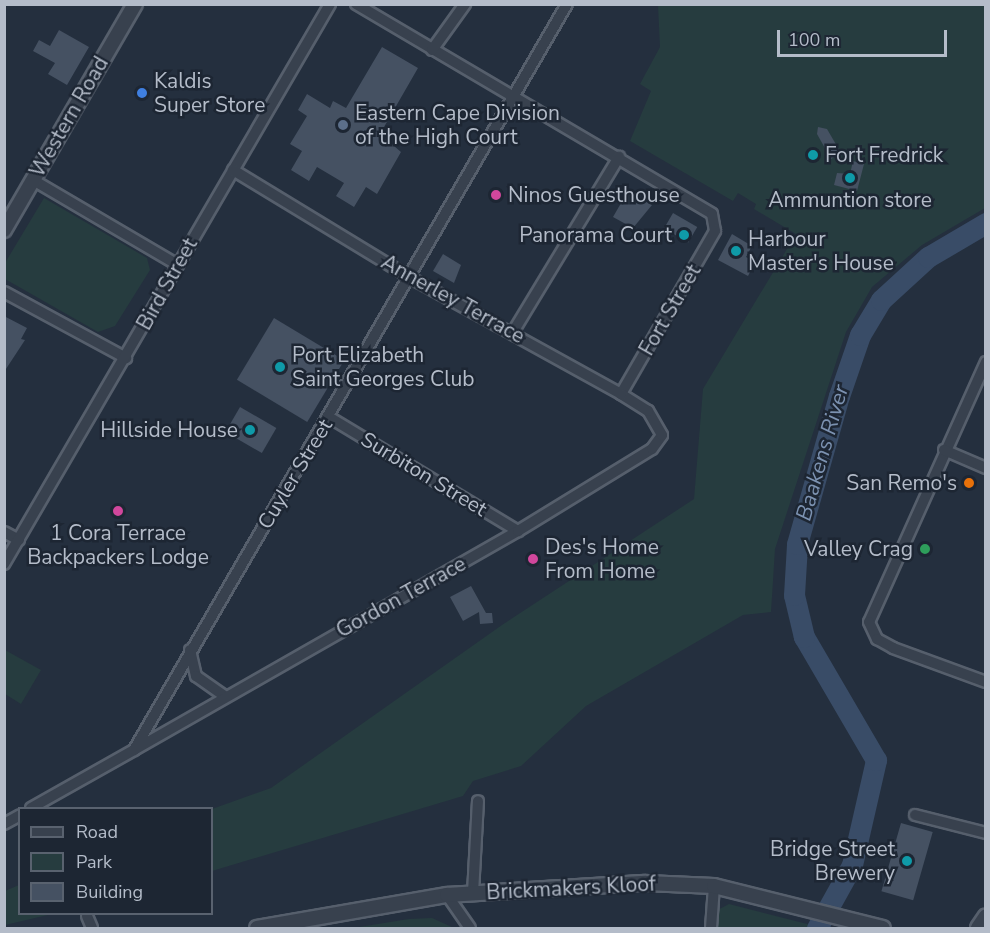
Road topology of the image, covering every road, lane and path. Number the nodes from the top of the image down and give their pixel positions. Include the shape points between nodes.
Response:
1 (135, 4) edge
2 (330, 4) edge
3 (356, 4) edge
4 (465, 4) edge
5 (567, 4) edge
6 (432, 50) junction
7 (512, 94) junction
8 (619, 157) junction
9 (233, 170) junction
10 (33, 180) junction
11 (6, 225) edge
12 (178, 265) junction
13 (409, 277) junction
14 (4, 292) edge
15 (513, 332) junction
16 (126, 358) junction
17 (986, 362) edge
18 (621, 394) junction
19 (329, 417) junction
20 (662, 435) joint
21 (944, 450) junction
22 (986, 468) edge
23 (518, 531) junction
24 (4, 532) edge
25 (19, 540) junction
26 (4, 564) edge
27 (190, 650) junction
28 (986, 682) edge
29 (225, 696) junction
30 (134, 750) junction
31 (478, 801) dead end
32 (33, 807) edge
33 (915, 815) dead end
34 (18, 816) edge
35 (4, 824) edge
36 (986, 833) edge
37 (714, 886) junction
38 (473, 893) junction
39 (447, 895) junction
40 (87, 916) dead end
41 (986, 916) edge
42 (92, 928) edge
43 (257, 928) edge
44 (470, 928) edge
45 (711, 928) edge
46 (883, 928) edge
47 (978, 928) edge

1 - 10 street, Western Road
2 - 9 street, Bird Street
3 - 6 street
4 - 6 street
5 - 7 street, Cuyler Street
6 - 7 street
7 - 8 street
7 - 13 street, Cuyler Street
8 - 15 street
8 - 18 street, Fort Street via 706,208 716,225
9 - 12 street, Bird Street
9 - 13 street, Annerley Terrace
10 - 11 street, Western Road
10 - 12 street
12 - 16 street, Bird Street
13 - 15 street, Annerley Terrace
13 - 19 street, Cuyler Street
14 - 16 street
15 - 18 street, Annerley Terrace
16 - 25 street, Bird Street
17 - 21 street
18 - 20 street, Annerley Terrace via 648,411
19 - 23 street, Surbiton Street
19 - 27 street, Cuyler Street
20 - 23 street, Gordon Terrace via 652,449
21 - 22 street
21 - 28 street via 872,615 871,632 877,639
23 - 29 street, Gordon Terrace
24 - 25 street
25 - 26 street, Bird Street
27 - 29 street via 196,676
27 - 30 street, Cuyler Street
29 - 30 street, Gordon Terrace
30 - 32 street
31 - 38 street
33 - 36 street
34 - 35 street
37 - 38 street, Brickmakers Kloof via 634,883
37 - 45 street
37 - 46 street, Brickmakers Kloof
38 - 39 street, Brickmakers Kloof
39 - 43 street, Brickmakers Kloof
39 - 44 street
40 - 42 street
41 - 47 street

